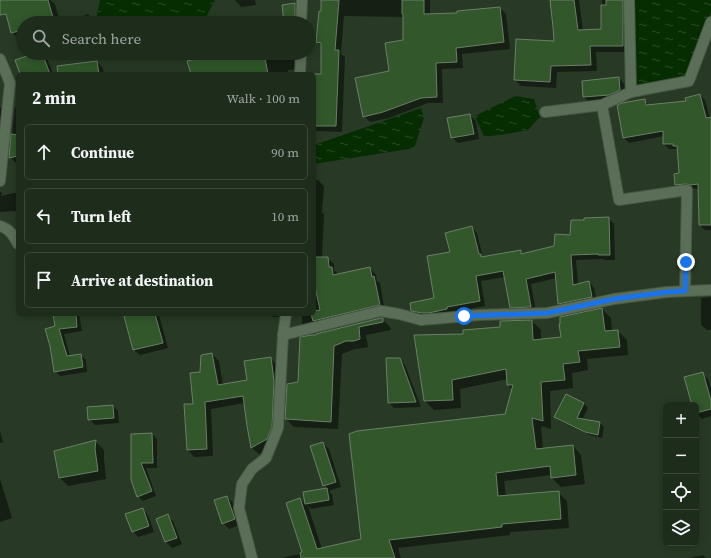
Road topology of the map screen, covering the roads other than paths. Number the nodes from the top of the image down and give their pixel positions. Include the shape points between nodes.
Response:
1 (302, 0) edge
2 (629, 0) edge
3 (301, 16) edge
4 (711, 22) edge
5 (0, 59) edge
6 (301, 60) edge
7 (300, 72) edge
8 (630, 92) junction
9 (602, 105) junction
10 (545, 112) dead end
11 (0, 181) edge
12 (0, 226) edge
13 (16, 240) edge
14 (711, 290) edge
15 (685, 291) junction
16 (286, 316) edge
17 (283, 335) junction
18 (252, 558) edge

1 - 3 street
2 - 8 street
4 - 8 street via 689,81
5 - 11 street via 10,83
6 - 7 street
8 - 9 street
9 - 10 street
9 - 15 street via 619,200 687,190
12 - 13 street via 7,228
14 - 15 street
15 - 17 street via 614,299 547,313 421,320 381,311
16 - 17 street
17 - 18 street via 278,428 266,458 252,469 242,484 239,508

